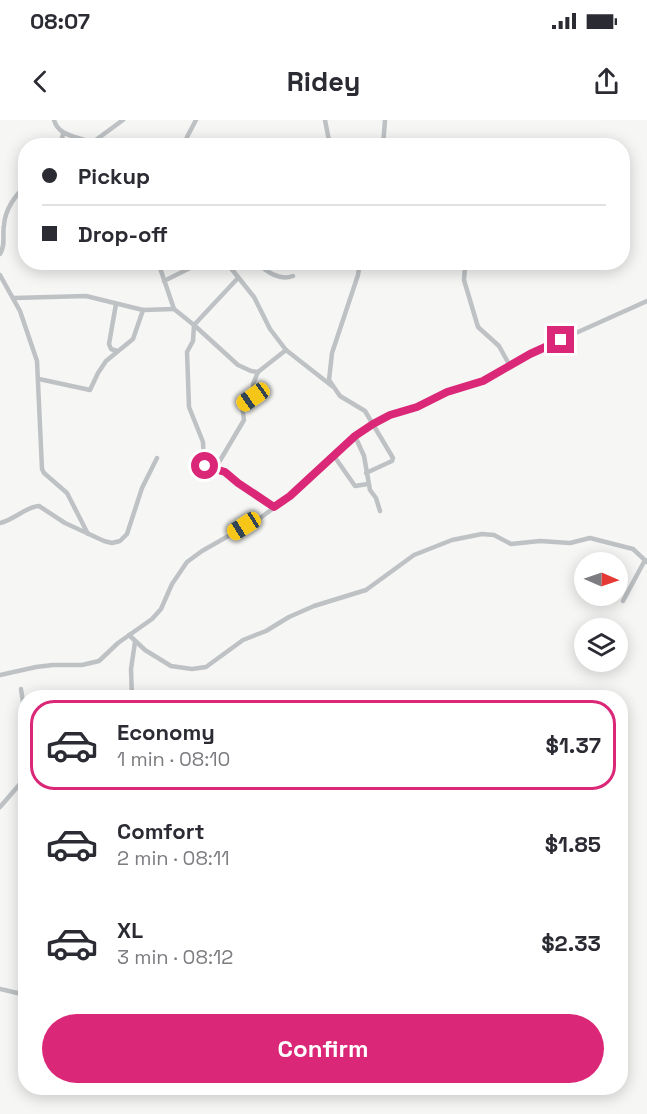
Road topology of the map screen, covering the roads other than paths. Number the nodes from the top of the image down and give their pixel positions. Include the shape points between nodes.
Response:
1 (54, 120) edge
2 (123, 120) edge
3 (196, 120) edge
4 (325, 120) edge
5 (385, 120) edge
6 (63, 133) junction
7 (63, 138) edge
8 (78, 138) edge
9 (103, 138) edge
10 (187, 138) edge
11 (328, 138) edge
12 (384, 138) edge
13 (18, 192) edge
14 (0, 254) edge
15 (161, 270) edge
16 (186, 270) edge
17 (232, 270) edge
18 (268, 270) edge
19 (359, 270) edge
20 (465, 270) edge
21 (0, 275) edge
22 (293, 276) dead end
23 (238, 279) junction
24 (164, 281) junction
25 (14, 298) junction
26 (647, 301) edge
27 (116, 304) junction
28 (174, 309) junction
29 (143, 310) junction
30 (195, 325) junction
31 (286, 350) junction
32 (117, 351) junction
33 (510, 366) junction
34 (258, 372) junction
35 (39, 379) junction
36 (332, 386) junction
37 (373, 424) junction
38 (355, 436) junction
39 (334, 456) junction
40 (157, 458) dead end
41 (215, 469) junction
42 (366, 473) junction
43 (368, 484) junction
44 (274, 507) junction
45 (380, 511) dead end
46 (0, 523) edge
47 (88, 534) junction
48 (646, 561) edge
49 (628, 592) edge
50 (129, 635) junction
51 (135, 642) junction
52 (0, 675) edge
53 (132, 690) edge
54 (18, 786) edge
55 (1, 805) edge
56 (0, 989) edge
57 (18, 993) edge

1 - 6 street
2 - 9 street
3 - 10 street
4 - 11 street
5 - 12 street
6 - 7 street
6 - 8 street
13 - 14 street via 5,219 4,248
15 - 24 street
16 - 24 street
17 - 23 street
18 - 22 street via 278,277
19 - 36 street via 332,353
20 - 33 street via 464,280 478,327 499,346
21 - 25 street
23 - 30 street
23 - 31 street via 254,297
24 - 28 street
25 - 27 street via 86,296
25 - 35 street via 33,346
26 - 33 street
27 - 29 street
27 - 32 street via 109,344
28 - 29 street
28 - 30 street
29 - 32 street via 133,339
30 - 34 street via 238,365
30 - 41 street via 188,349 188,401 203,442 203,463
31 - 34 street
31 - 36 street
32 - 35 street via 90,390
33 - 37 street via 483,381
34 - 41 street via 254,395 242,406 244,420
35 - 47 street via 42,469 67,493
36 - 37 street via 340,396 365,411
37 - 38 street
37 - 42 street via 393,459
38 - 39 street
38 - 42 street
39 - 43 street via 355,486
39 - 44 street
40 - 47 street via 127,534 120,542
41 - 44 street
42 - 43 street
43 - 45 street
44 - 50 street via 187,562 161,609
46 - 47 street via 39,506
48 - 49 street
48 - 51 street via 633,549 590,537 570,543 511,544 482,534 452,540 414,555 360,593 289,617 243,640 206,667 171,666
50 - 51 street
50 - 52 street via 94,663 46,666
51 - 53 street
54 - 55 street
56 - 57 street

